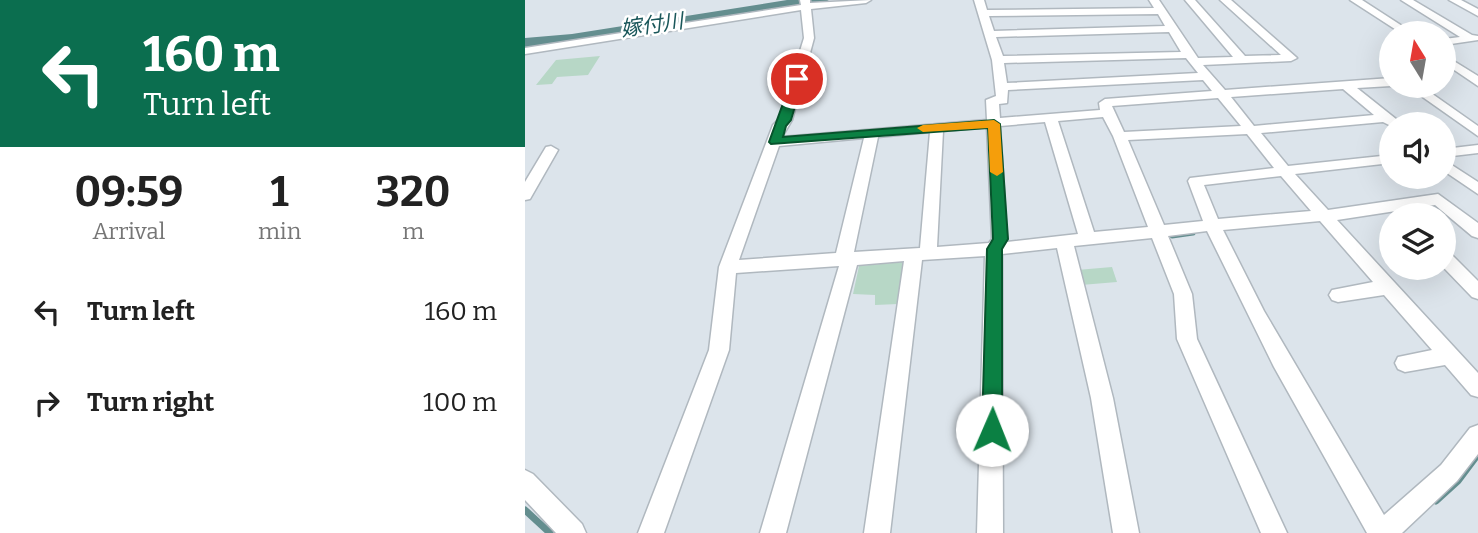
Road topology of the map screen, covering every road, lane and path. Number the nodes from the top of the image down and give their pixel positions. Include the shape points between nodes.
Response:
1 (866, 0) edge
2 (1189, 0) edge
3 (1225, 0) edge
4 (1355, 0) edge
5 (1406, 0) edge
6 (1454, 0) edge
7 (804, 3) edge
8 (1157, 5) edge
9 (981, 7) edge
10 (1478, 13) edge
11 (1389, 21) edge
12 (1173, 29) junction
13 (991, 34) junction
14 (1475, 38) edge
15 (1456, 40) edge
16 (525, 51) edge
17 (1192, 58) junction
18 (1241, 59) junction
19 (998, 60) junction
20 (1456, 67) edge
21 (1478, 72) edge
22 (1463, 73) junction
23 (1456, 74) edge
24 (1206, 76) junction
25 (1478, 82) edge
26 (1379, 83) edge
27 (1002, 87) junction
28 (1347, 87) junction
29 (1223, 95) junction
30 (1430, 98) edge
31 (1107, 113) junction
32 (1379, 113) edge
33 (1051, 119) junction
34 (1379, 122) edge
35 (994, 124) junction
36 (937, 127) junction
37 (1252, 130) junction
38 (1478, 132) edge
39 (872, 133) junction
40 (1120, 136) junction
41 (775, 142) junction
42 (1478, 149) edge
43 (551, 150) dead end
44 (1456, 152) edge
45 (1379, 161) edge
46 (1456, 172) edge
47 (1286, 173) junction
48 (1478, 189) edge
49 (525, 195) edge
50 (1423, 203) edge
51 (1443, 203) edge
52 (1379, 212) edge
53 (1456, 214) edge
54 (1325, 216) junction
55 (1212, 225) junction
56 (1156, 231) junction
57 (1478, 232) edge
58 (1088, 239) junction
59 (1064, 242) junction
60 (994, 249) junction
61 (921, 255) junction
62 (846, 260) junction
63 (728, 267) junction
64 (1456, 269) edge
65 (1388, 287) junction
66 (1478, 292) edge
67 (1338, 295) dead end
68 (1449, 356) junction
69 (1405, 363) dead end
70 (1478, 387) edge
71 (1478, 436) edge
72 (525, 482) edge
73 (573, 533) edge
74 (650, 533) edge
75 (773, 533) edge
76 (877, 533) edge
77 (991, 533) edge
78 (1126, 533) edge
79 (1274, 533) edge
80 (1382, 533) edge

1 - 7 street
2 - 18 street
3 - 18 street via 1291,58
4 - 11 street
5 - 14 street
6 - 10 street
7 - 16 street
7 - 41 street via 809,38
8 - 9 street
8 - 12 street
9 - 13 street
12 - 13 street
12 - 17 street
13 - 19 street
14 - 15 street
17 - 18 street
17 - 19 street
17 - 24 street
19 - 27 street
20 - 22 street
21 - 22 street
22 - 23 street
22 - 25 street
24 - 27 street
24 - 29 street
26 - 28 street
27 - 35 street via 1003,100 992,100
28 - 29 street
28 - 32 street
29 - 31 street via 1105,103
29 - 37 street
30 - 38 street
31 - 33 street
31 - 40 street
33 - 35 street
33 - 58 street
34 - 37 street
35 - 36 street
35 - 60 street via 1000,239
36 - 39 street
36 - 61 street
37 - 40 street
37 - 47 street
39 - 41 street
39 - 62 street
40 - 56 street
41 - 63 street
42 - 44 street
43 - 49 street
45 - 47 street
46 - 48 street
47 - 54 street
47 - 55 street via 1195,181
50 - 51 street via 1438,199
52 - 54 street
53 - 57 street
54 - 55 street
54 - 65 street
55 - 56 street
55 - 80 street via 1260,320
56 - 58 street
56 - 79 street via 1183,294 1187,338
58 - 59 street
59 - 60 street
59 - 78 street via 1101,398
60 - 61 street
60 - 77 street
61 - 62 street
61 - 76 street
62 - 63 street
62 - 75 street
63 - 74 street via 719,350
64 - 66 street
65 - 67 street
65 - 68 street
68 - 69 street
68 - 70 street
71 - 80 street via 1449,473
72 - 73 street

